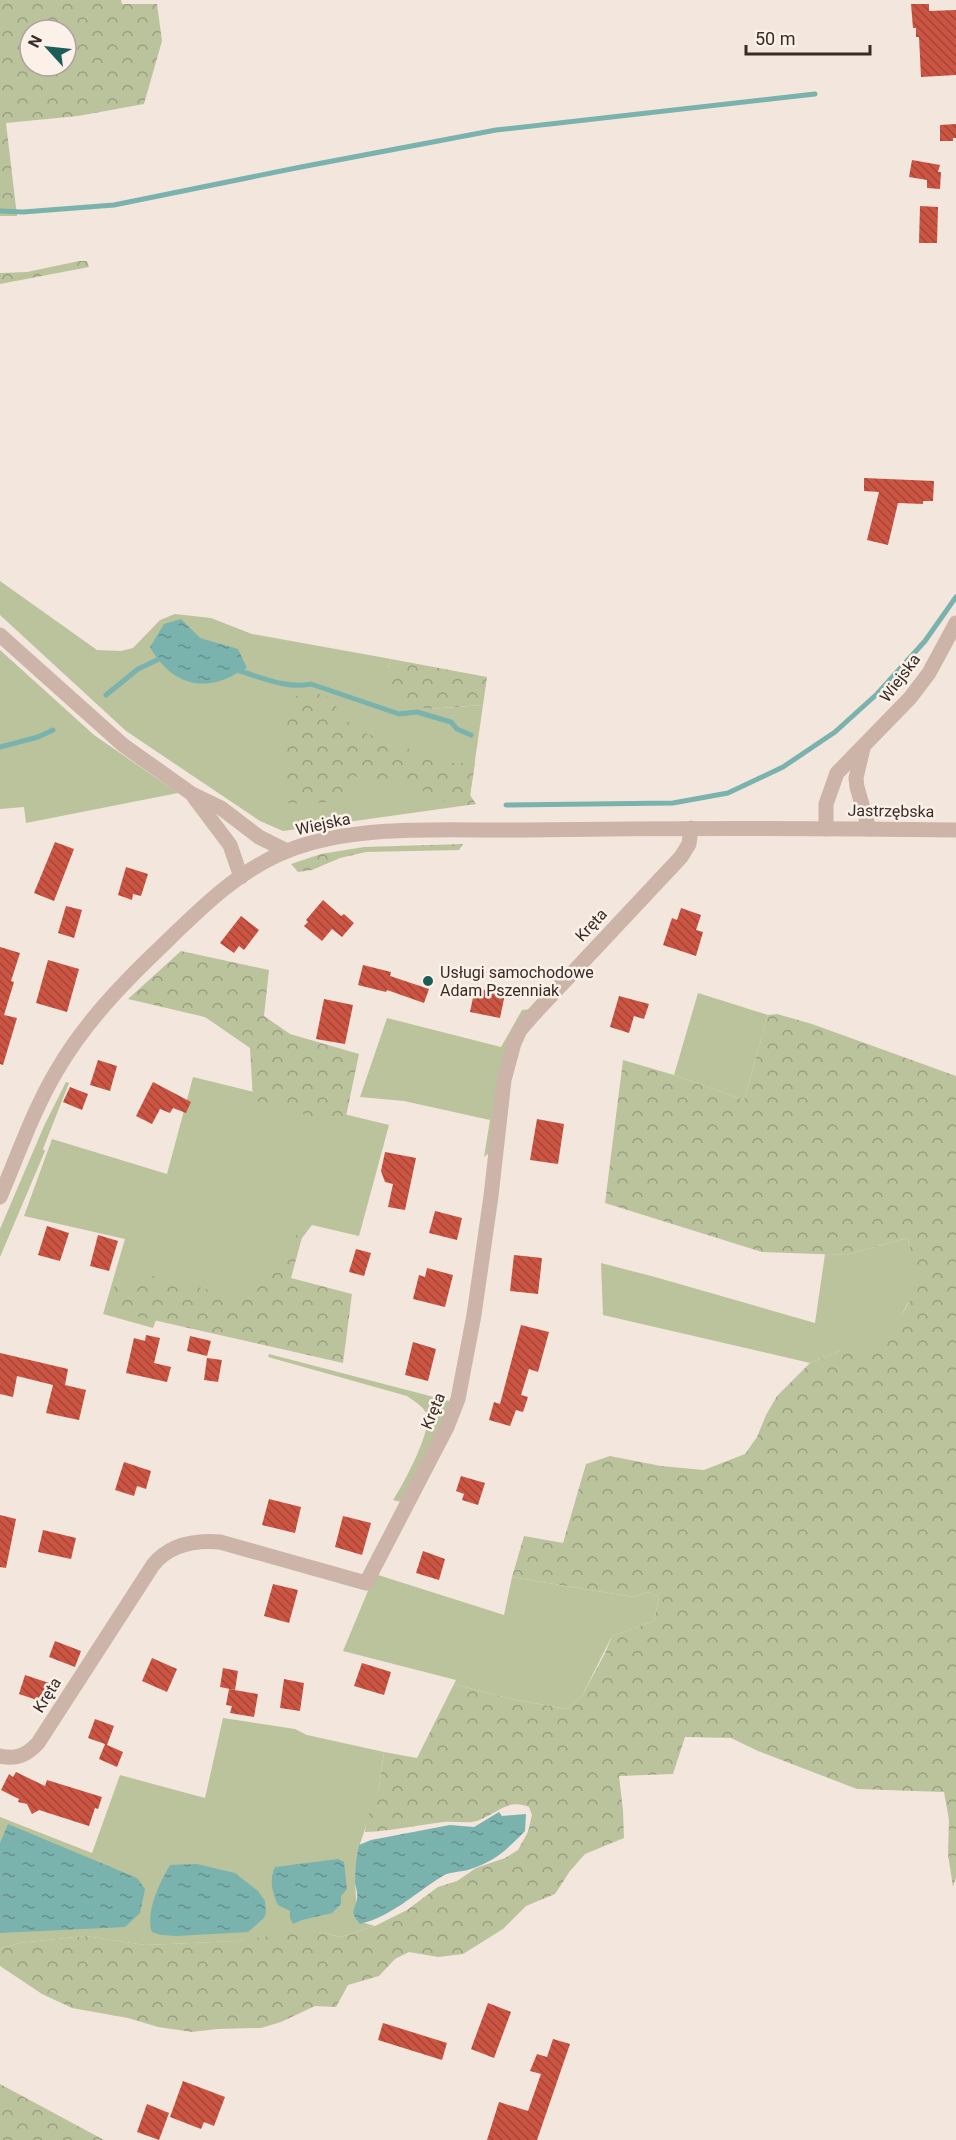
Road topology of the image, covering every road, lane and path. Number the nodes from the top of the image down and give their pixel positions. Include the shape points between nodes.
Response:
1 (956, 623) edge
2 (0, 635) edge
3 (863, 748) junction
4 (192, 794) junction
5 (691, 828) junction
6 (826, 829) junction
7 (869, 829) junction
8 (956, 830) edge
9 (287, 851) junction
10 (241, 877) junction
11 (0, 1197) edge
12 (0, 1756) edge

1 - 3 street, Wiejska via 929,673
2 - 4 street via 123,745
3 - 6 street, Wiejska via 837,773 826,804
3 - 7 street via 856,778
4 - 9 street
4 - 10 street via 230,845
5 - 6 street, Wiejska
5 - 9 street, Wiejska via 384,833 338,837
5 - 12 street, Kręta via 689,844 681,857 533,1015 514,1043 501,1096 474,1315 458,1399 366,1583 220,1542 203,1541 171,1550 153,1565 38,1743 20,1756
6 - 7 street, Jastrzębska
7 - 8 street, Jastrzębska
9 - 10 street, Wiejska
10 - 11 street, Wiejska via 146,961 78,1036 49,1085

